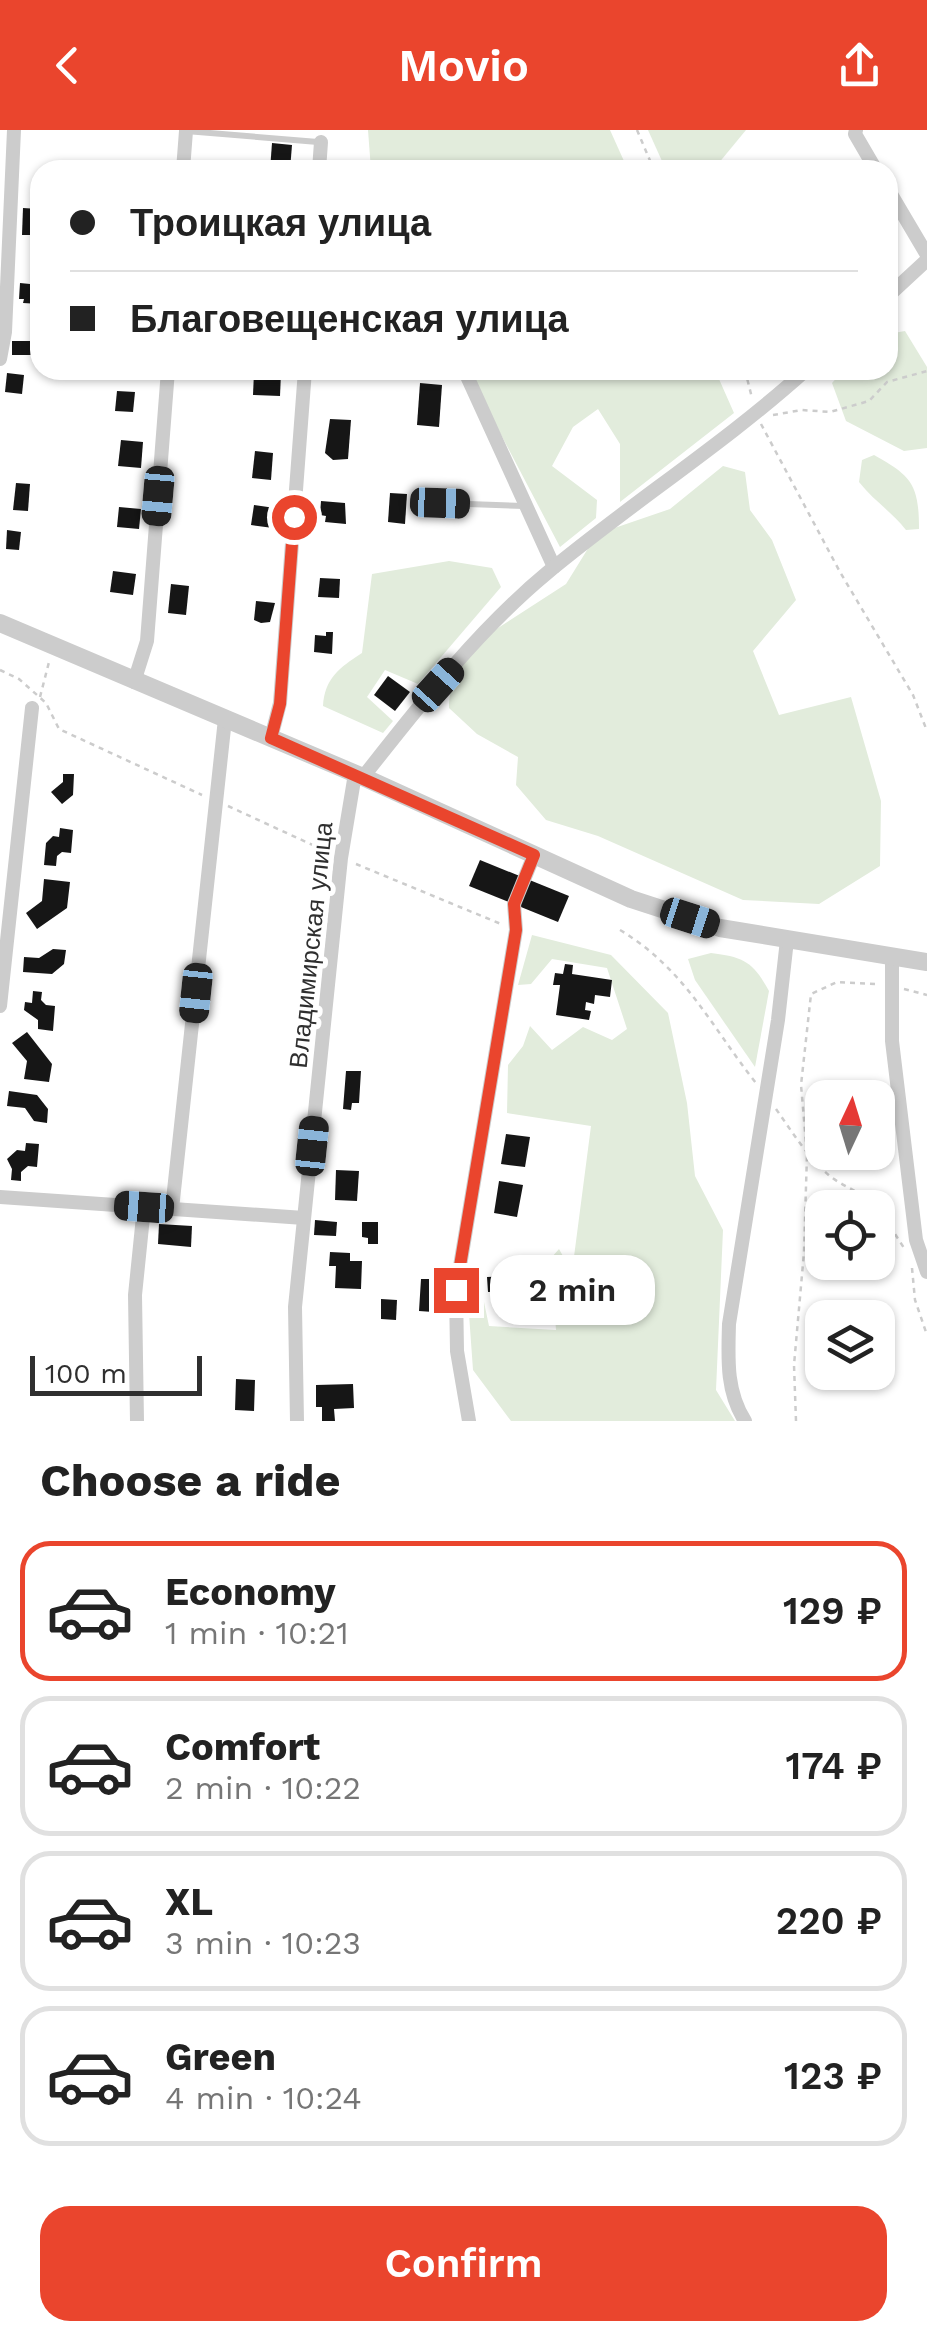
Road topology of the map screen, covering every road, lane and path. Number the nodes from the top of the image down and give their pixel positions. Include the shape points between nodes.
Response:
1 (14, 130) edge
2 (186, 130) edge
3 (637, 130) edge
4 (856, 130) edge
5 (321, 142) joint
6 (184, 160) edge
7 (320, 160) edge
8 (650, 160) edge
9 (870, 160) edge
10 (898, 206) edge
11 (927, 257) edge
12 (898, 286) edge
13 (0, 359) edge
14 (927, 371) edge
15 (898, 379) edge
16 (167, 380) edge
17 (304, 380) edge
18 (469, 380) edge
19 (747, 380) edge
20 (795, 380) edge
21 (895, 380) edge
22 (756, 415) junction
23 (440, 503) dead end
24 (526, 506) junction
25 (554, 567) junction
26 (0, 622) edge
27 (43, 642) junction
28 (0, 670) edge
29 (134, 682) junction
30 (36, 703) junction
31 (225, 719) junction
32 (927, 730) edge
33 (271, 738) junction
34 (359, 776) junction
35 (217, 801) junction
36 (534, 855) junction
37 (341, 858) junction
38 (516, 930) junction
39 (620, 930) dead end
40 (787, 940) junction
41 (892, 956) junction
42 (927, 962) edge
43 (892, 986) junction
44 (927, 996) edge
45 (0, 1006) edge
46 (766, 1095) junction
47 (805, 1131) edge
48 (805, 1151) edge
49 (807, 1170) edge
50 (824, 1170) edge
51 (857, 1190) edge
52 (0, 1196) edge
53 (144, 1207) junction
54 (172, 1208) junction
55 (304, 1218) junction
56 (895, 1234) edge
57 (905, 1249) dead end
58 (911, 1264) dead end
59 (927, 1272) edge
60 (927, 1334) edge
61 (137, 1421) edge
62 (296, 1421) edge
63 (469, 1421) edge
64 (745, 1421) edge
65 (796, 1421) edge

1 - 13 street
2 - 5 lane
2 - 6 street
3 - 8 path
4 - 9 street
5 - 7 street
10 - 11 street
11 - 12 street
14 - 15 path
16 - 29 street via 146,641
17 - 33 street via 280,704
18 - 24 street
19 - 22 path
20 - 22 street
21 - 22 path via 870,401 830,412
22 - 25 street
22 - 32 path
23 - 24 lane
24 - 25 street
25 - 34 street via 498,618
26 - 27 street
27 - 29 street
27 - 30 path via 50,661
28 - 30 path via 20,679
29 - 31 street
30 - 35 path via 59,729
30 - 45 street
31 - 33 street
31 - 35 street
33 - 34 street
34 - 36 street
34 - 37 street, Владимирская улица
35 - 37 path
35 - 54 street
36 - 38 street via 514,904
36 - 40 street via 631,899 720,928
37 - 38 path
37 - 55 street, Владимирская улица
38 - 63 street via 456,1290 457,1351
39 - 46 path via 672,968
40 - 41 street
40 - 46 street
41 - 42 street
41 - 43 street
43 - 44 path
43 - 47 path via 838,982 810,994 801,1085
43 - 59 street via 892,1041 916,1240
46 - 48 path
46 - 64 street via 729,1324 728,1369 734,1404
49 - 65 path
50 - 51 path
52 - 53 street
53 - 54 street
53 - 61 street via 135,1296
54 - 55 street
55 - 62 street, Владимирская улица via 295,1306
56 - 57 path
58 - 60 path

